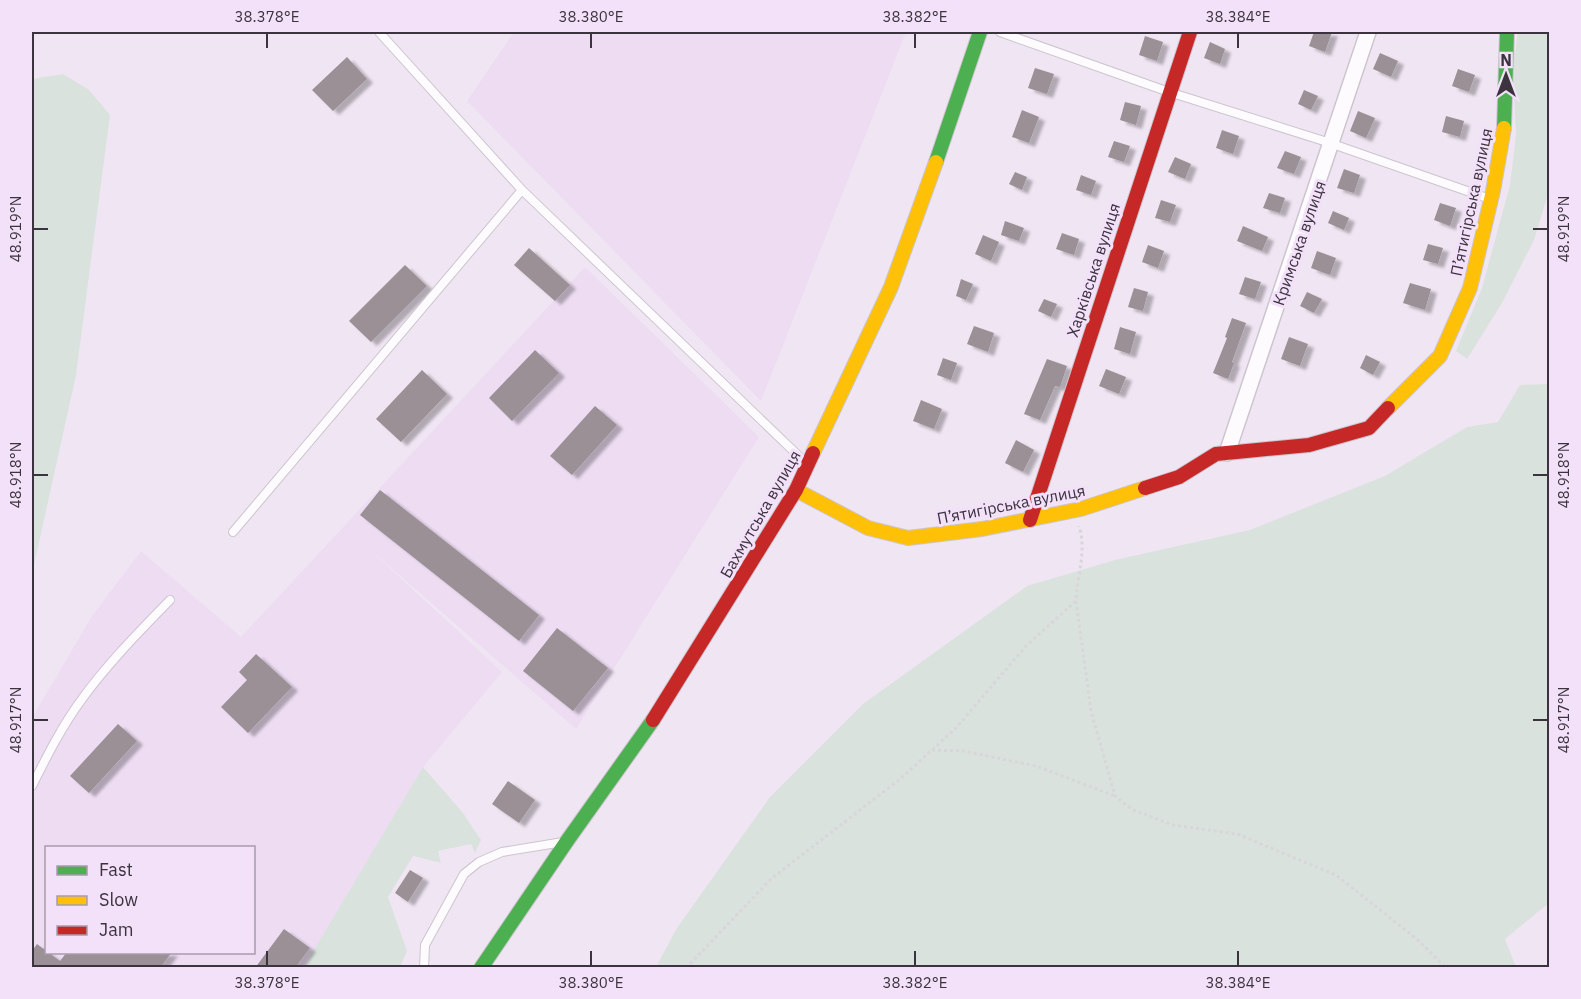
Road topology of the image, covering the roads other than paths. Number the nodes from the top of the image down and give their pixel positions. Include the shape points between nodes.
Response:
1 (379, 32) edge
2 (980, 32) edge
3 (1000, 32) edge
4 (1190, 32) edge
5 (1368, 32) edge
6 (1507, 32) edge
7 (1169, 92) junction
8 (1332, 144) junction
9 (522, 189) junction
10 (1491, 199) junction
11 (1227, 453) junction
12 (809, 465) junction
13 (796, 490) junction
14 (1030, 520) junction
15 (233, 532) dead end
16 (170, 600) dead end
17 (32, 786) edge
18 (567, 841) junction
19 (424, 968) edge
20 (481, 968) edge

1 - 9 lane
2 - 12 street, Бахмутська вулиця via 891,287
3 - 7 lane
4 - 7 street, Харківська вулиця
5 - 8 street, Кримська вулиця
6 - 10 street, П’ятигірська вулиця via 1504,126
7 - 8 lane
7 - 14 street, Харківська вулиця
8 - 10 lane
8 - 11 street, Кримська вулиця
9 - 12 lane
9 - 15 lane
10 - 11 street, П’ятигірська вулиця via 1470,288 1440,356 1369,428 1309,445
11 - 14 street, П’ятигірська вулиця via 1216,454 1179,477 1074,511
12 - 13 street, Бахмутська вулиця
13 - 14 street, П’ятигірська вулиця via 868,528 908,538
13 - 18 street, Бахмутська вулиця via 662,709
16 - 17 lane via 82,698
18 - 19 lane via 502,852 464,874 425,945
18 - 20 street, Бахмутська вулиця

